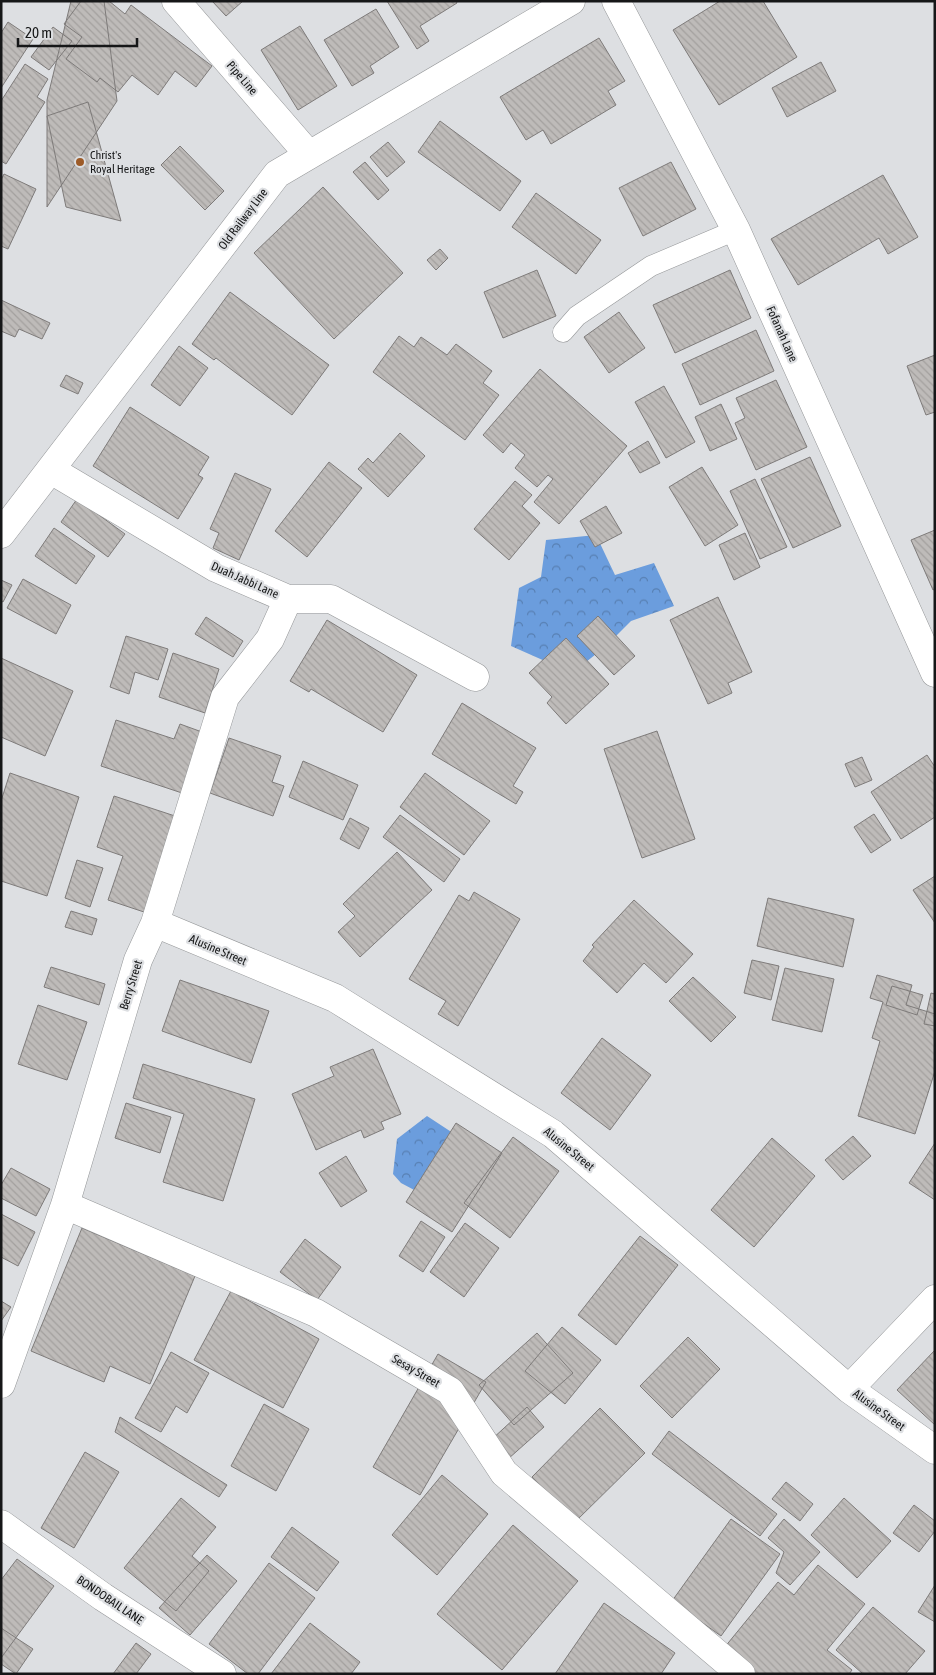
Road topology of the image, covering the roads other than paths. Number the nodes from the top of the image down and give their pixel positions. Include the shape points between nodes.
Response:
1 (176, 1) edge
2 (571, 1) edge
3 (616, 1) edge
4 (309, 155) junction
5 (736, 230) junction
6 (563, 332) dead end
7 (51, 470) junction
8 (1, 534) edge
9 (288, 599) junction
10 (935, 673) edge
11 (475, 677) dead end
12 (155, 923) junction
13 (65, 1205) junction
14 (935, 1299) edge
15 (1, 1384) edge
16 (849, 1388) junction
17 (935, 1450) edge
18 (1, 1524) edge
19 (222, 1674) edge
20 (741, 1674) edge

1 - 4 street, Pipe Line
2 - 4 street, Old Railway Line
3 - 5 street, Fofanah Lane
4 - 7 street, Old Railway Line via 277,174
5 - 6 lane via 651,266 577,316
5 - 10 street, Fofanah Lane
7 - 8 street, Old Railway Line
7 - 9 street, Duah Jabbi Lane via 216,568
9 - 11 street, Duah Jabbi Lane via 331,599
9 - 12 street, Berry Street via 270,639 225,697
12 - 13 street, Berry Street via 138,960
12 - 16 street, Alusine Street via 335,998 553,1134
13 - 15 street, Berry Street
13 - 20 street, Sesay Street via 316,1313 450,1391 504,1473
14 - 16 street
16 - 17 street, Alusine Street
18 - 19 street, BONDOBAIL LANE via 103,1597

